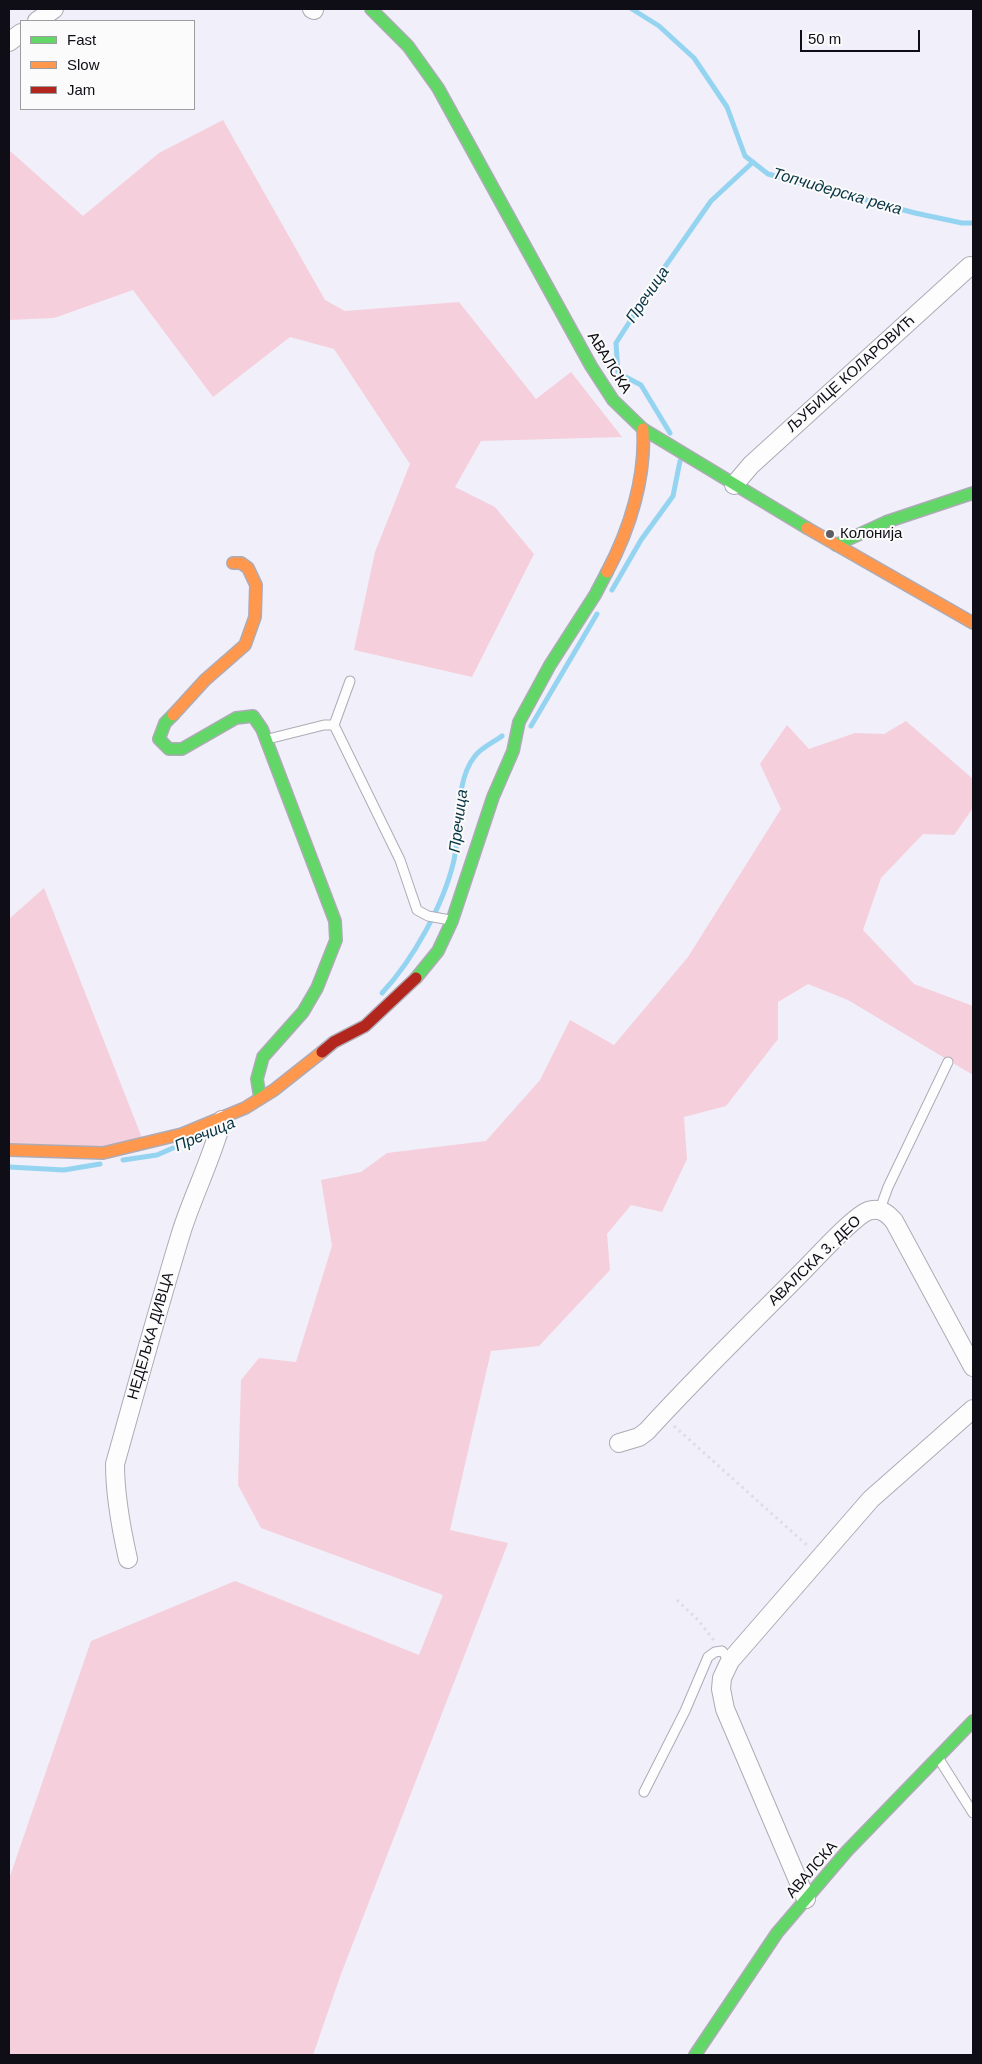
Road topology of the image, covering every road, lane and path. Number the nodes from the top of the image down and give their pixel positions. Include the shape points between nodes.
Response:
1 (54, 9) edge
2 (371, 9) edge
3 (38, 20) edge
4 (20, 34) edge
5 (9, 42) edge
6 (970, 266) dead end
7 (643, 429) junction
8 (734, 485) junction
9 (973, 493) edge
10 (836, 545) junction
11 (233, 563) dead end
12 (973, 623) edge
13 (350, 681) dead end
14 (334, 725) junction
15 (266, 739) junction
16 (452, 920) junction
17 (948, 1062) dead end
18 (260, 1098) junction
19 (222, 1119) junction
20 (9, 1150) edge
21 (880, 1209) junction
22 (973, 1367) edge
23 (973, 1409) edge
24 (661, 1415) junction
25 (619, 1443) dead end
26 (820, 1557) junction
27 (128, 1559) dead end
28 (677, 1600) dead end
29 (726, 1656) junction
30 (973, 1721) edge
31 (938, 1758) junction
32 (644, 1792) dead end
33 (973, 1814) edge
34 (806, 1899) junction
35 (695, 2055) edge

1 - 3 street
2 - 7 street, АВАЛСКА via 409,48 444,98 591,366 613,400
4 - 5 street
6 - 8 street, ЉУБИЦЕ КОЛАРОВИЋ via 751,464
7 - 8 street, АВАЛСКА
7 - 16 street via 640,484 628,523 595,595 550,665 520,722 513,751 493,797
8 - 10 street, АВАЛСКА
9 - 10 street via 863,530
10 - 12 street, АВАЛСКА
11 - 15 street via 241,563 248,568 256,585 255,617 244,645 165,723 159,738 169,749 182,749 236,718 253,716
13 - 14 lane
14 - 15 lane via 324,724
14 - 16 lane via 400,860 417,910 428,916
15 - 18 street via 335,921 336,940 317,988 303,1012 263,1057 257,1080
16 - 18 street via 438,951 422,972 365,1026 334,1042
17 - 21 lane
18 - 19 street
19 - 20 street via 182,1134 103,1153
19 - 27 street, НЕДЕЉКА ДИВЦА via 169,1272 115,1464 120,1527
21 - 22 street, АВАЛСКА 3. ДЕО via 894,1221
21 - 24 street, АВАЛСКА 3. ДЕО via 868,1211 850,1225
23 - 26 street via 871,1498
24 - 25 street, АВАЛСКА 3. ДЕО via 639,1437
24 - 26 path
26 - 29 street
28 - 29 path via 699,1621
29 - 32 lane via 715,1652 708,1657
29 - 34 street via 722,1683 725,1709
30 - 31 street, АВАЛСКА
31 - 33 lane
31 - 34 street, АВАЛСКА via 847,1851
34 - 35 street, АВАЛСКА via 777,1933

